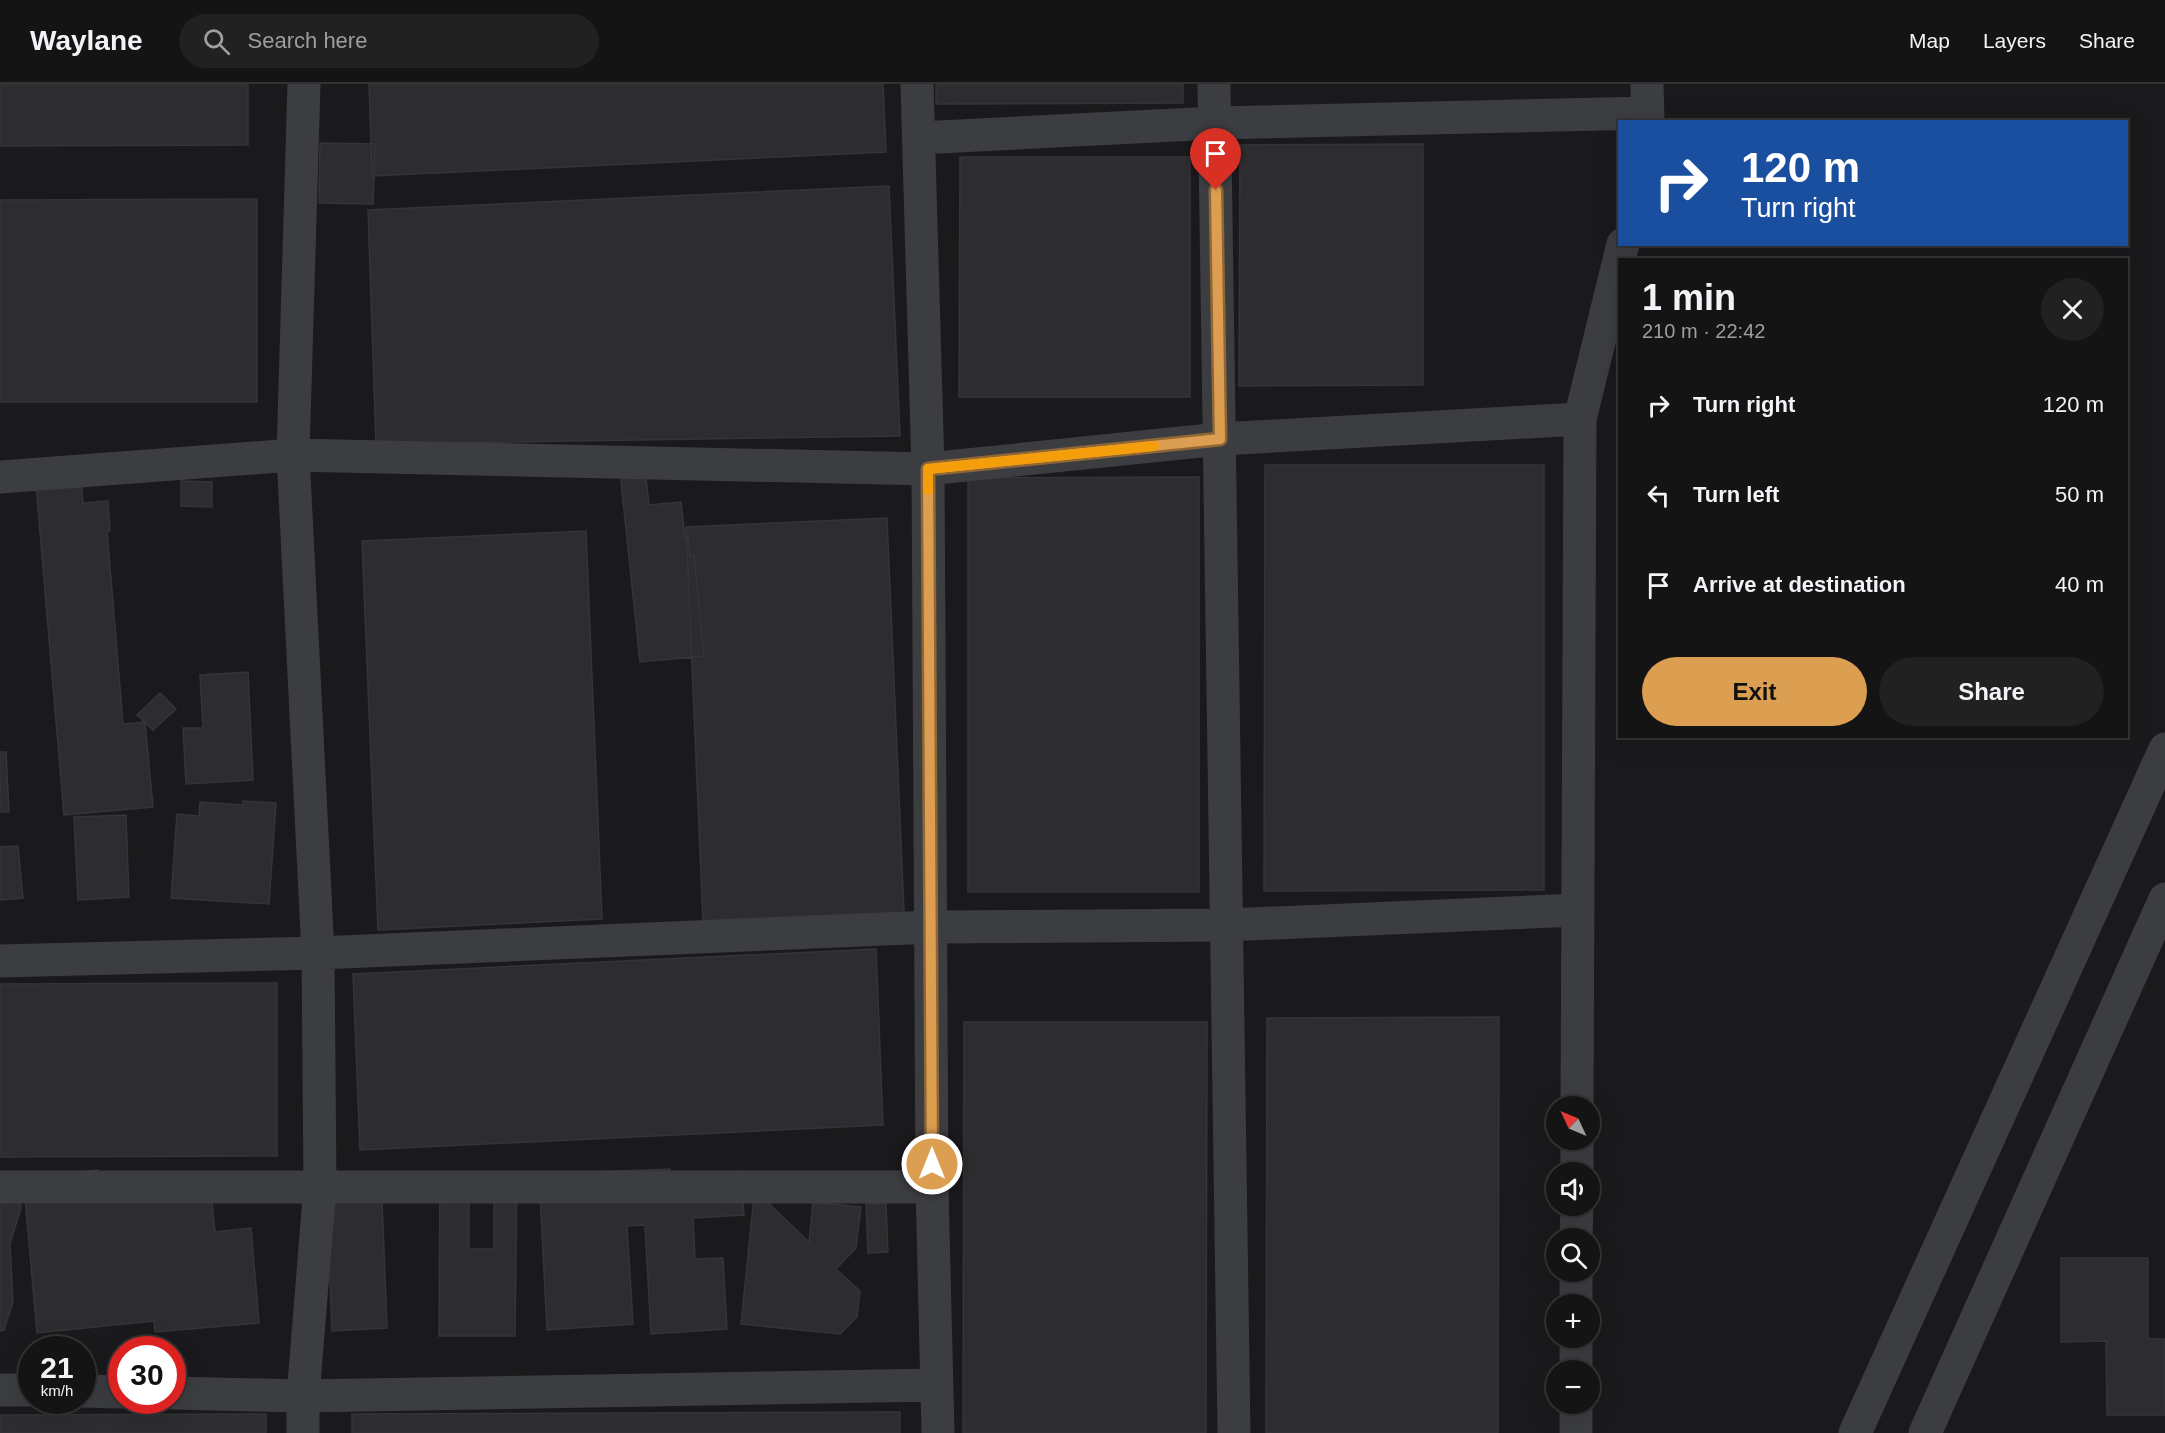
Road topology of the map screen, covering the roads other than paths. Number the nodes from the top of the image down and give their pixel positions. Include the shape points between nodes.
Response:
1 (304, 84) edge
2 (917, 84) edge
3 (1214, 84) edge
4 (1648, 106) edge
5 (1215, 123) junction
6 (919, 138) junction
7 (1618, 264) edge
8 (1580, 419) junction
9 (1220, 439) junction
10 (293, 455) junction
11 (928, 469) junction
12 (0, 477) edge
13 (2165, 749) edge
14 (2165, 899) edge
15 (1578, 910) junction
16 (1227, 925) junction
17 (932, 927) junction
18 (318, 953) junction
19 (0, 961) edge
20 (1577, 1096) edge
21 (320, 1186) junction
22 (932, 1187) junction
23 (0, 1188) edge
24 (936, 1385) junction
25 (0, 1390) edge
26 (18, 1390) edge
27 (186, 1393) edge
28 (303, 1396) junction
29 (1576, 1414) edge
30 (303, 1433) edge
31 (938, 1433) edge
32 (1234, 1433) edge
33 (1576, 1433) edge
34 (1855, 1433) edge
35 (1925, 1433) edge

1 - 10 street
2 - 6 street
3 - 5 street
4 - 5 street
5 - 6 street
5 - 9 street
6 - 11 street
7 - 8 street
8 - 9 street
8 - 15 street
9 - 11 street
9 - 16 street
10 - 11 street
10 - 12 street
10 - 18 street
11 - 17 street
13 - 34 street
14 - 35 street
15 - 16 street
15 - 20 street
16 - 17 street
16 - 32 street
17 - 18 street
17 - 22 street
18 - 19 street
18 - 21 street
21 - 22 street
21 - 23 street
21 - 28 street
22 - 24 street
24 - 28 street
24 - 31 street
25 - 26 street
27 - 28 street
28 - 30 street
29 - 33 street

